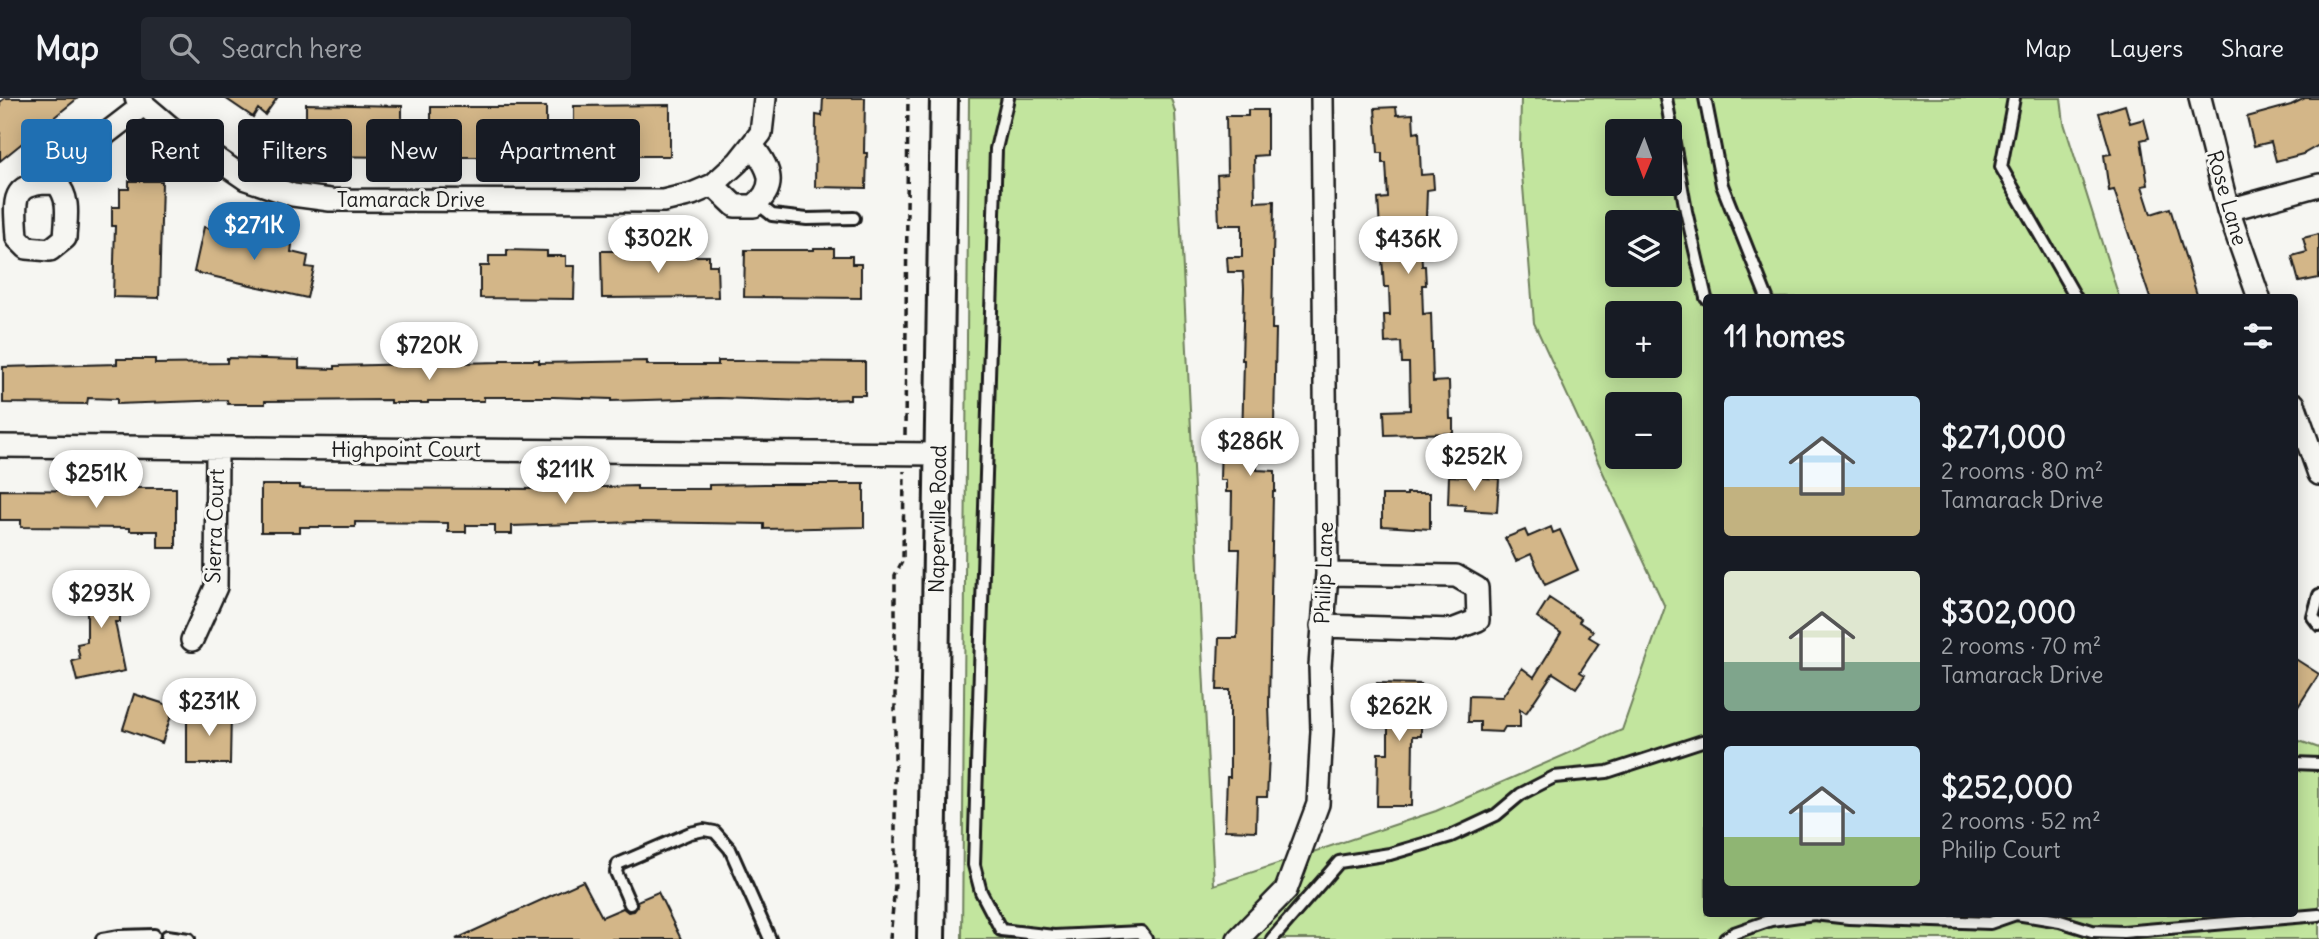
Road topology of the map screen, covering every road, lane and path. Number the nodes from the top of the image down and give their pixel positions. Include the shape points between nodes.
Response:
1 (765, 98) edge
2 (908, 98) edge
3 (944, 98) edge
4 (1008, 98) edge
5 (1322, 98) edge
6 (1666, 98) edge
7 (1705, 98) edge
8 (2014, 98) edge
9 (2200, 98) edge
10 (139, 102) edge
11 (752, 145) junction
12 (56, 183) junction
13 (713, 185) junction
14 (2319, 185) edge
15 (757, 203) junction
16 (2228, 210) junction
17 (854, 218) dead end
18 (8, 221) edge
19 (1705, 294) edge
20 (1765, 294) edge
21 (2074, 294) edge
22 (2258, 294) edge
23 (2298, 411) edge
24 (905, 428) dead end
25 (2312, 436) edge
26 (0, 446) edge
27 (217, 448) junction
28 (939, 454) junction
29 (904, 471) dead end
30 (2319, 474) edge
31 (1327, 574) junction
32 (2319, 595) edge
33 (2319, 625) edge
34 (1322, 626) junction
35 (192, 640) dead end
36 (1703, 741) edge
37 (2298, 763) edge
38 (2319, 764) edge
39 (630, 905) dead end
40 (2319, 915) edge
41 (1792, 917) edge
42 (1840, 917) edge
43 (2007, 917) edge
44 (2035, 917) edge
45 (2296, 917) edge
46 (2298, 917) edge
47 (154, 935) dead end
48 (167, 936) dead end
49 (106, 939) edge
50 (189, 939) edge
51 (770, 939) edge
52 (890, 939) edge
53 (931, 939) edge
54 (1146, 939) edge
55 (1238, 939) edge
56 (1272, 939) edge
57 (1725, 939) edge

1 - 11 street, Tamarack Drive via 761,133
2 - 24 path
3 - 28 street, Naperville Road
4 - 54 lane via 996,149 974,865 981,892 1001,930 1054,936 1141,932
5 - 31 street, Philip Lane
6 - 19 lane
7 - 20 lane via 1722,185
8 - 21 lane via 2001,167
9 - 16 street, Rose Lane
10 - 12 street
10 - 13 street, Tamarack Drive via 246,179 293,195 330,200 663,201
11 - 13 street, Tamarack Drive
11 - 15 street via 768,167 766,195
12 - 18 street via 23,187
12 - 18 street via 66,200 65,238 58,245 50,250 27,248
13 - 15 street via 735,206
14 - 16 street
15 - 17 lane via 772,215
16 - 22 street, Rose Lane
23 - 25 street
25 - 30 street
26 - 27 street, Highpoint Court
27 - 28 street, Highpoint Court
27 - 35 street, Sierra Court via 216,587
28 - 53 street, Naperville Road
29 - 52 path via 903,560 895,575 895,885
31 - 34 street, Philip Lane
31 - 34 street via 1455,576 1478,588 1478,620 1452,631
32 - 33 lane via 2313,617
34 - 55 street, Philip Lane via 1318,804 1286,890
36 - 56 lane via 1607,772 1554,777 1521,794 1496,815 1451,836 1390,854 1339,862
37 - 38 lane
39 - 51 lane via 616,872 618,864 691,833 715,832 730,849
40 - 46 lane
41 - 57 lane via 1771,920
42 - 43 lane via 1990,923
44 - 45 lane via 2092,931 2123,932
47 - 49 lane
48 - 50 lane

